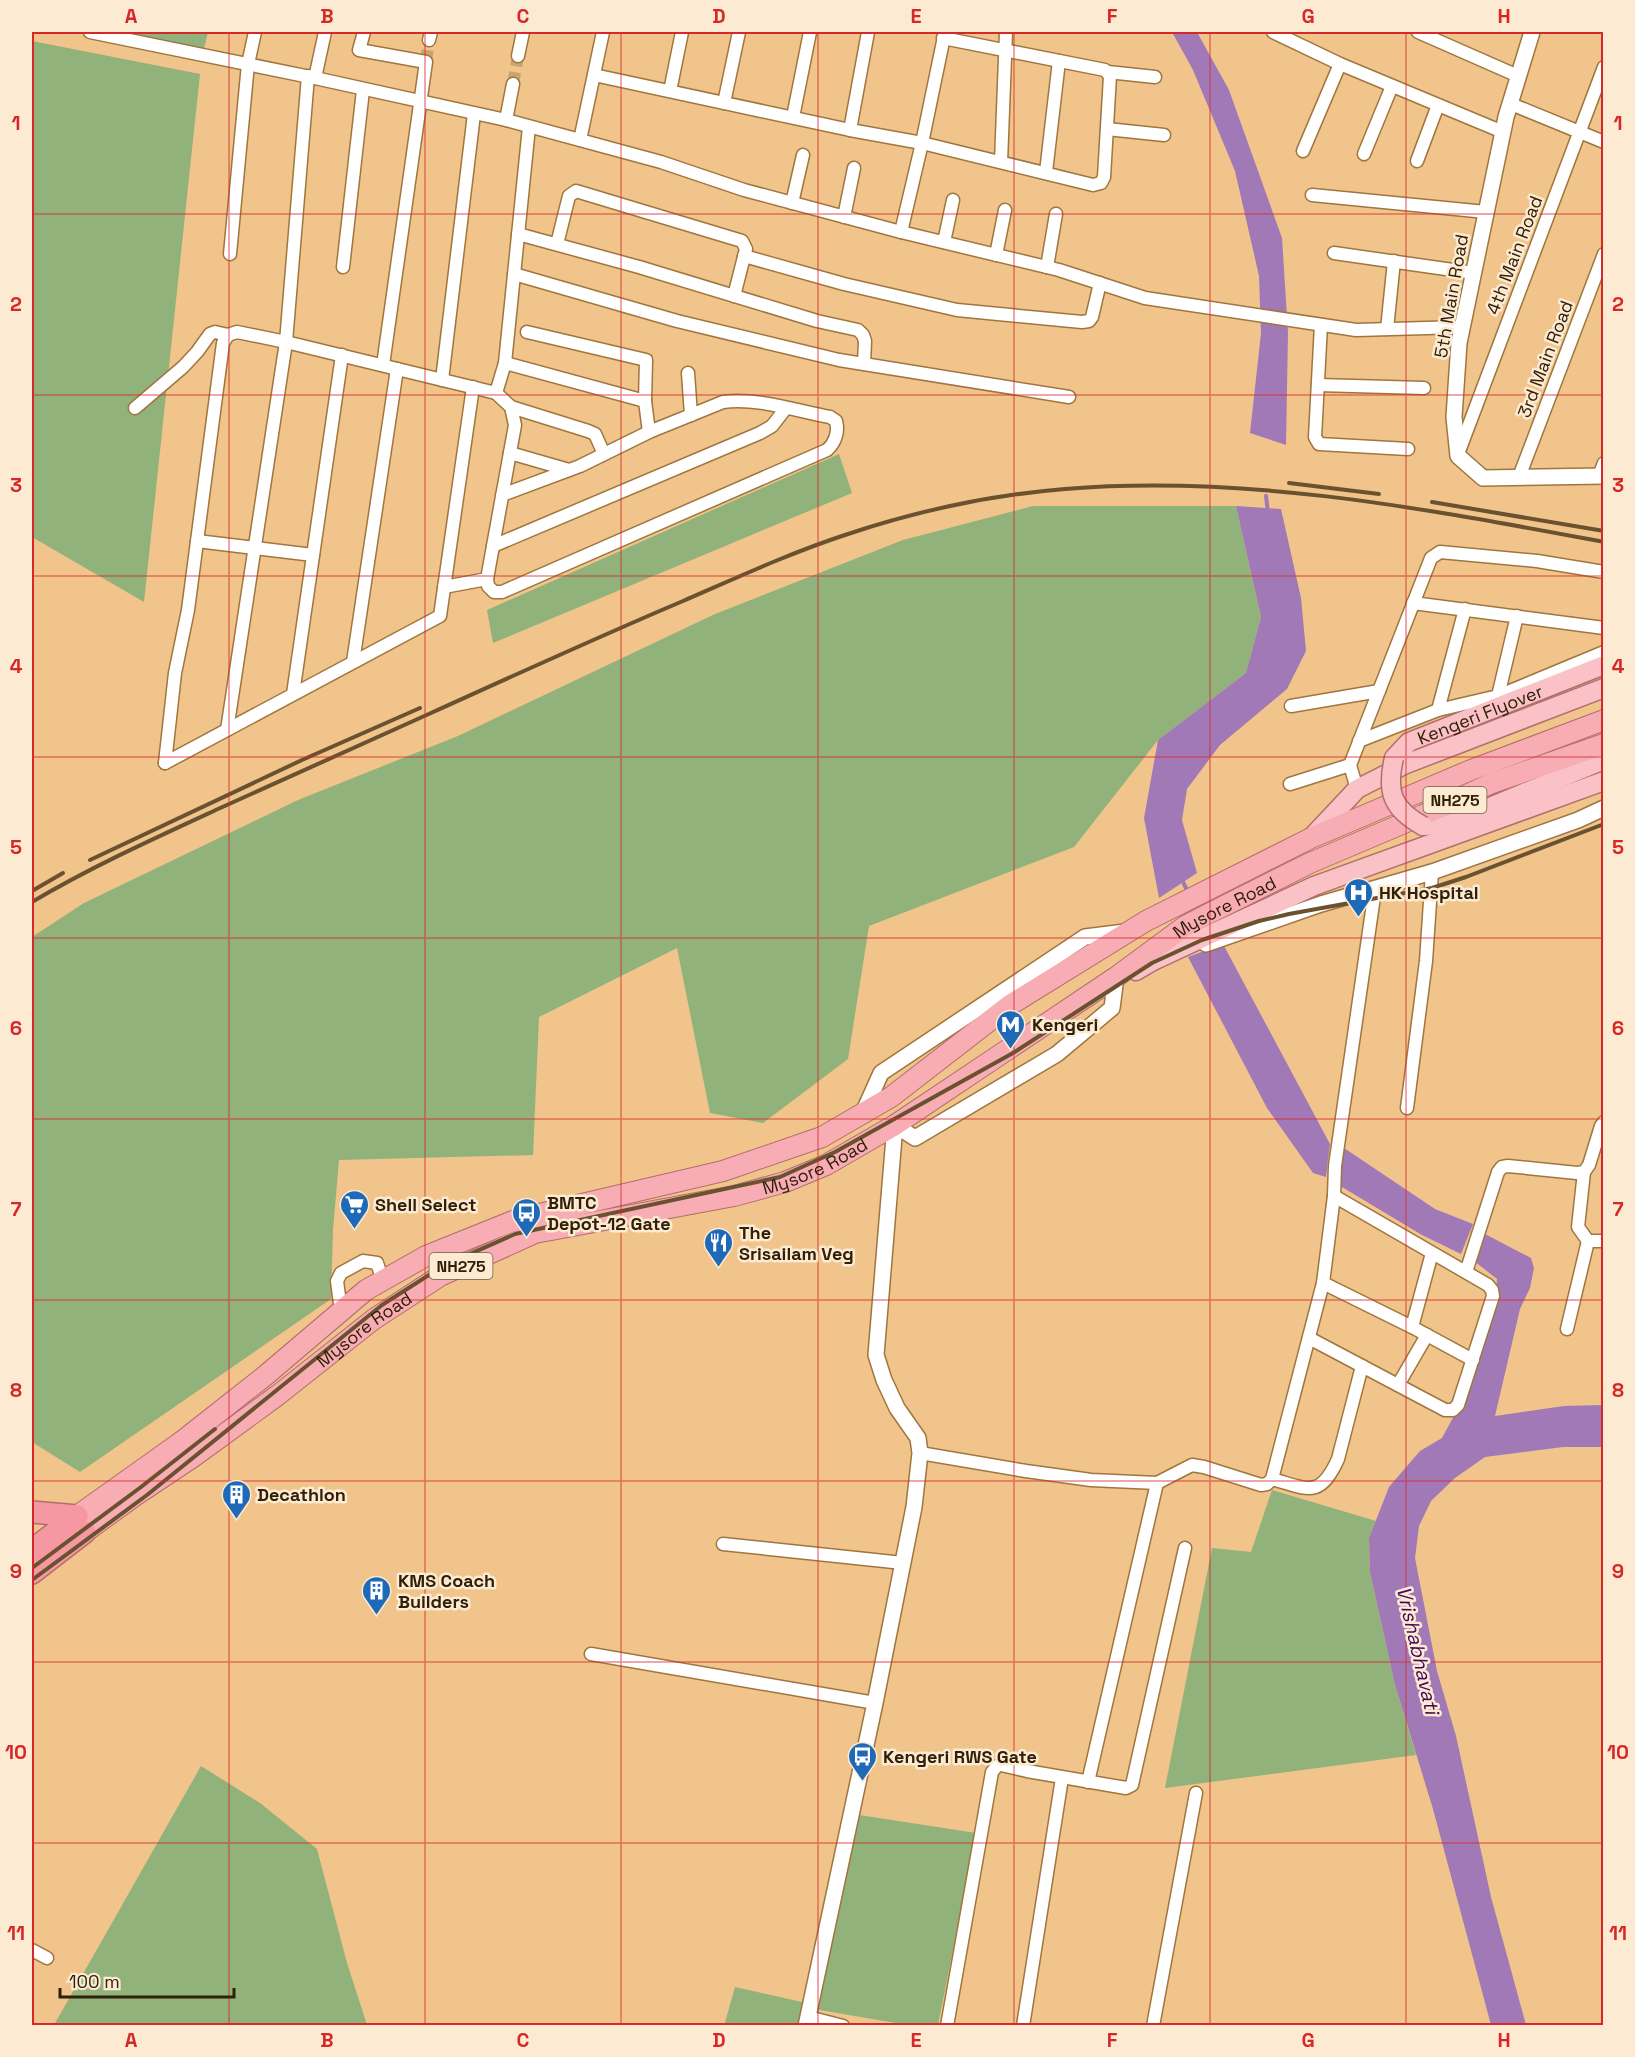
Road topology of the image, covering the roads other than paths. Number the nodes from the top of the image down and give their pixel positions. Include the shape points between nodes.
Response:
1 (90, 32) edge
2 (255, 32) edge
3 (325, 32) edge
4 (364, 32) edge
5 (523, 32) edge
6 (603, 32) edge
7 (681, 32) edge
8 (739, 32) edge
9 (810, 32) edge
10 (868, 32) edge
11 (1006, 32) edge
12 (1273, 32) edge
13 (1418, 32) edge
14 (1532, 32) edge
15 (944, 35) edge
16 (1005, 49) junction
17 (518, 56) tunnel mouth
18 (1059, 61) junction
19 (248, 64) junction
20 (1340, 64) junction
21 (1604, 67) edge
22 (1108, 72) junction
23 (594, 75) junction
24 (1518, 76) junction
25 (311, 77) junction
26 (1155, 77) dead end
27 (513, 84) tunnel mouth
28 (1392, 86) junction
29 (363, 90) junction
30 (670, 91) junction
31 (421, 102) junction
32 (724, 103) junction
33 (1511, 104) junction
34 (1438, 105) junction
35 (474, 114) junction
36 (793, 117) junction
37 (506, 120) junction
38 (529, 127) junction
39 (1107, 129) junction
40 (850, 130) junction
41 (1503, 132) junction
42 (1580, 132) junction
43 (1164, 135) dead end
44 (580, 140) junction
45 (1604, 142) edge
46 (922, 143) junction
47 (1303, 151) dead end
48 (1364, 154) dead end
49 (803, 155) dead end
50 (1417, 161) dead end
51 (1001, 162) junction
52 (854, 168) dead end
53 (1046, 172) junction
54 (1312, 195) dead end
55 (953, 200) dead end
56 (792, 203) junction
57 (1005, 210) dead end
58 (1486, 212) junction
59 (1056, 214) dead end
60 (844, 217) junction
61 (901, 232) junction
62 (518, 234) junction
63 (944, 242) junction
64 (557, 244) junction
65 (1334, 253) dead end
66 (230, 254) dead end
67 (1604, 254) edge
68 (996, 255) junction
69 (744, 256) junction
70 (1394, 261) junction
71 (343, 267) dead end
72 (1047, 267) junction
73 (1474, 273) junction
74 (514, 274) junction
75 (1100, 283) junction
76 (734, 296) junction
77 (1321, 325) junction
78 (1462, 327) junction
79 (1387, 329) junction
80 (527, 332) dead end
81 (228, 334) junction
82 (286, 342) junction
83 (342, 355) junction
84 (505, 363) junction
85 (864, 364) junction
86 (383, 365) junction
87 (397, 369) junction
88 (688, 373) dead end
89 (442, 380) junction
90 (1318, 385) junction
91 (472, 387) junction
92 (1424, 388) dead end
93 (496, 393) junction
94 (1069, 397) dead end
95 (645, 401) junction
96 (511, 407) junction
97 (135, 408) dead end
98 (786, 408) junction
99 (691, 415) junction
100 (649, 432) junction
101 (1408, 449) dead end
102 (510, 453) junction
103 (604, 454) junction
104 (1458, 456) junction
105 (569, 470) junction
106 (1602, 472) edge
107 (1519, 477) junction
108 (502, 495) junction
109 (197, 541) junction
110 (493, 546) junction
111 (255, 547) junction
112 (313, 555) junction
113 (1604, 572) edge
114 (487, 579) junction
115 (444, 587) junction
116 (1413, 603) junction
117 (1465, 609) junction
118 (1517, 616) junction
119 (1604, 628) edge
120 (1604, 652) edge
121 (353, 662) junction
122 (1604, 665) edge
123 (1604, 688) edge
124 (1379, 691) junction
125 (293, 694) junction
126 (1498, 696) junction
127 (1291, 706) dead end
128 (1438, 710) junction
129 (1604, 720) edge
130 (227, 730) junction
131 (1359, 741) junction
132 (1604, 744) edge
133 (1604, 760) edge
134 (1350, 765) junction
135 (1604, 781) edge
136 (1290, 784) dead end
137 (1357, 789) junction
138 (1604, 808) edge
139 (1311, 838) junction
140 (1432, 872) junction
141 (1375, 890) junction
142 (1190, 938) junction
143 (1116, 977) junction
144 (1407, 1108) dead end
145 (1604, 1122) edge
146 (895, 1125) junction
147 (1584, 1172) junction
148 (1334, 1196) junction
149 (1588, 1241) junction
150 (1604, 1241) edge
151 (1432, 1253) junction
152 (1468, 1267) junction
153 (1323, 1283) junction
154 (374, 1286) junction
155 (341, 1311) junction
156 (374, 1319) junction
157 (1412, 1327) junction
158 (1567, 1329) dead end
159 (1427, 1335) junction
160 (1308, 1338) junction
161 (1473, 1360) junction
162 (1362, 1366) junction
163 (1398, 1385) junction
164 (920, 1453) junction
165 (1272, 1479) junction
166 (1157, 1483) junction
167 (32, 1512) edge
168 (81, 1524) junction
169 (723, 1544) dead end
170 (1185, 1548) dead end
171 (32, 1550) edge
172 (903, 1563) junction
173 (32, 1573) edge
174 (591, 1654) dead end
175 (875, 1703) junction
176 (1062, 1778) junction
177 (1088, 1782) junction
178 (1196, 1793) dead end
179 (32, 1950) edge
180 (47, 1958) dead end
181 (807, 2021) edge
182 (843, 2025) edge
183 (946, 2025) edge
184 (1023, 2025) edge
185 (1153, 2025) edge

1 - 19 street
2 - 19 street
3 - 25 street
4 - 31 street via 359,50 426,62
5 - 17 street
6 - 23 street
7 - 30 street
8 - 32 street
9 - 36 street
10 - 40 street
11 - 16 street
12 - 20 street
13 - 24 street
14 - 24 street, 5th Main Road
15 - 16 street
15 - 46 street
16 - 18 street
16 - 51 street
18 - 22 street
18 - 53 street
19 - 25 street
19 - 66 street
20 - 28 street
20 - 47 street
21 - 42 street, 4th Main Road
22 - 26 street
22 - 39 street
23 - 30 street
23 - 44 street
24 - 33 street, 5th Main Road
25 - 29 street
25 - 82 street
27 - 37 street
28 - 34 street
28 - 48 street
29 - 31 street
29 - 71 street
30 - 32 street
31 - 35 street
31 - 86 street
32 - 36 street
33 - 41 street, 5th Main Road
33 - 42 street
34 - 41 street
34 - 50 street
35 - 37 street
35 - 89 street
36 - 40 street
37 - 38 street
38 - 44 street
38 - 62 street
39 - 43 street
39 - 53 street via 1101,183 1093,185
40 - 46 street
41 - 58 street, 5th Main Road
42 - 45 street
42 - 104 street, 4th Main Road
44 - 56 street
46 - 51 street
46 - 61 street
49 - 56 street
51 - 53 street
52 - 60 street
54 - 58 street
55 - 63 street
56 - 60 street
57 - 68 street
58 - 73 street, 5th Main Road
59 - 72 street
60 - 61 street
61 - 63 street
62 - 64 street
62 - 74 street
63 - 68 street
64 - 69 street via 569,196 576,191 742,241
64 - 76 street
65 - 70 street
67 - 107 street, 3rd Main Road
68 - 72 street
69 - 75 street via 957,310 1083,322 1092,317
69 - 76 street
70 - 73 street
70 - 79 street
72 - 75 street
73 - 78 street, 5th Main Road
74 - 84 street
74 - 85 street via 677,321
75 - 77 street via 1156,301
76 - 85 street via 858,330 865,341
77 - 79 street
77 - 90 street
78 - 79 street
78 - 104 street, 5th Main Road via 1454,417
80 - 95 street via 646,360
81 - 82 street via 237,332
81 - 97 street via 210,334 183,367
81 - 109 street via 223,343
82 - 83 street
82 - 111 street
83 - 86 street
83 - 112 street
84 - 93 street
84 - 95 street
85 - 94 street
86 - 87 street
87 - 89 street
87 - 121 street
88 - 99 street
89 - 91 street
90 - 92 street
90 - 101 street via 1315,437 1319,444
91 - 93 street
91 - 115 street
93 - 96 street
95 - 100 street
96 - 102 street via 515,424
96 - 103 street via 588,430 595,434
98 - 99 street via 736,400
98 - 110 street via 772,426 760,433
98 - 114 street via 830,417 838,428 833,445 502,592 494,592
99 - 100 street
100 - 103 street
102 - 105 street
102 - 108 street
103 - 105 street
104 - 107 street via 1483,478
105 - 108 street
106 - 107 street
108 - 110 street
109 - 111 street
109 - 130 street via 165,763
110 - 114 street
111 - 112 street
111 - 130 street
112 - 125 street
113 - 116 street via 1440,552 1431,558
114 - 115 street
115 - 121 street via 440,615
116 - 117 street
116 - 124 street
117 - 118 street
117 - 128 street
118 - 119 street
118 - 126 street
120 - 126 street
121 - 125 street
122 - 133 main road, Kengeri Flyover, bridge via 1409,742 1394,758 1389,777 1391,793 1408,817 1423,826 1446,825
123 - 137 main road via 1406,764
124 - 127 street
124 - 131 street
125 - 130 street
126 - 128 street
128 - 131 street
129 - 139 highway, Mysore Road / NH275 via 1471,770
131 - 134 street
132 - 142 highway, Mysore Road / NH275 via 1492,783 1310,863 1208,914
134 - 136 street
134 - 137 street
135 - 142 main road via 1314,886
137 - 139 main road
138 - 140 street
139 - 154 highway, Mysore Road / NH275 via 1126,932 1010,1005 891,1097 822,1137 723,1171 518,1219 426,1256
140 - 141 street
140 - 144 street via 1426,961
141 - 142 street via 1321,904 1207,944
141 - 148 street via 1337,1149
142 - 143 highway, Mysore Road / NH275
143 - 146 highway, Mysore Road / NH275
143 - 146 street via 1113,1008 1057,1054 915,1138
145 - 147 street
146 - 156 highway, Mysore Road / NH275 via 826,1165 785,1182 734,1196 535,1233 440,1276
146 - 164 street via 876,1355 897,1408 918,1438
147 - 149 street via 1578,1227
147 - 152 street via 1502,1167
148 - 151 street
148 - 153 street
149 - 150 street
149 - 158 street
151 - 152 street
151 - 157 street
152 - 161 street via 1488,1285 1493,1296
153 - 157 street
153 - 160 street
154 - 155 highway, Mysore Road / NH275
154 - 155 street via 377,1263 363,1261 341,1273 337,1281
154 - 156 highway
155 - 168 highway, Mysore Road / NH275
156 - 168 highway, Mysore Road / NH275 via 193,1457 136,1495
157 - 159 street
159 - 161 street
159 - 163 street
160 - 162 street
160 - 165 street
161 - 163 street via 1453,1410 1445,1410
162 - 163 street
162 - 165 street via 1332,1473 1323,1484 1308,1489
164 - 166 street via 1080,1478
164 - 172 street
165 - 166 street via 1261,1485 1192,1465
166 - 177 street
167 - 168 highway
168 - 171 highway, Mysore Road / NH275
168 - 173 highway, Mysore Road / NH275
169 - 172 street
170 - 177 street via 1132,1785 1126,1788
172 - 175 street
174 - 175 street
175 - 181 street
176 - 177 street
176 - 183 street via 1001,1765 992,1772
176 - 184 street
178 - 185 street
179 - 180 street
181 - 182 street

